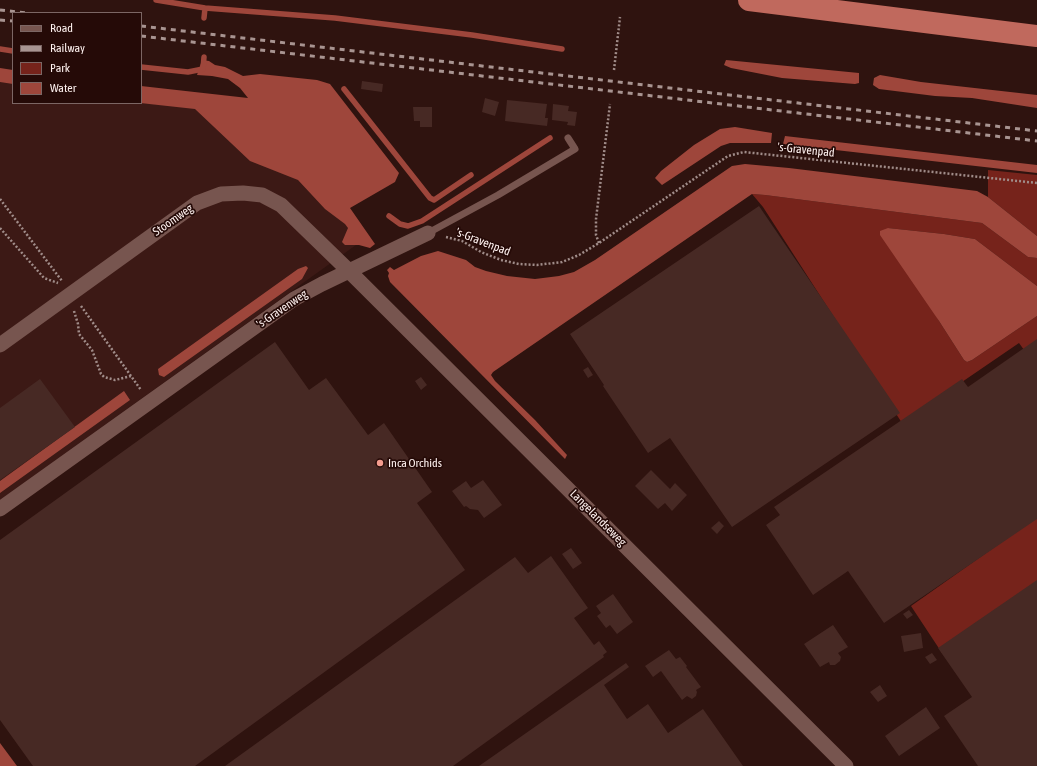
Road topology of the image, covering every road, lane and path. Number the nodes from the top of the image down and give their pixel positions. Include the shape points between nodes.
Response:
1 (749, 0) edge
2 (620, 17) dead end
3 (1037, 36) edge
4 (614, 70) dead end
5 (610, 104) dead end
6 (568, 138) dead end
7 (1037, 183) edge
8 (0, 228) edge
9 (428, 233) junction
10 (599, 243) junction
11 (349, 271) junction
12 (68, 289) junction
13 (0, 345) edge
14 (131, 376) dead end
15 (0, 509) edge
16 (846, 766) edge

1 - 3 highway
2 - 4 path
5 - 10 path via 595,231
6 - 9 lane, 's-Gravenweg via 575,150
7 - 10 path, 's-Gravenpad via 744,152 728,156
8 - 12 path via 44,278
9 - 10 path, 's-Gravenpad via 462,241 481,252 519,264 562,262
9 - 11 street, 's-Gravenweg
11 - 12 street, Stoomweg via 281,205 262,195 221,194 197,203
11 - 15 street, 's-Gravenweg via 294,299
11 - 16 street, Langelandseweg
12 - 13 street, Stoomweg
12 - 14 path via 79,334 92,350 101,374 110,380

